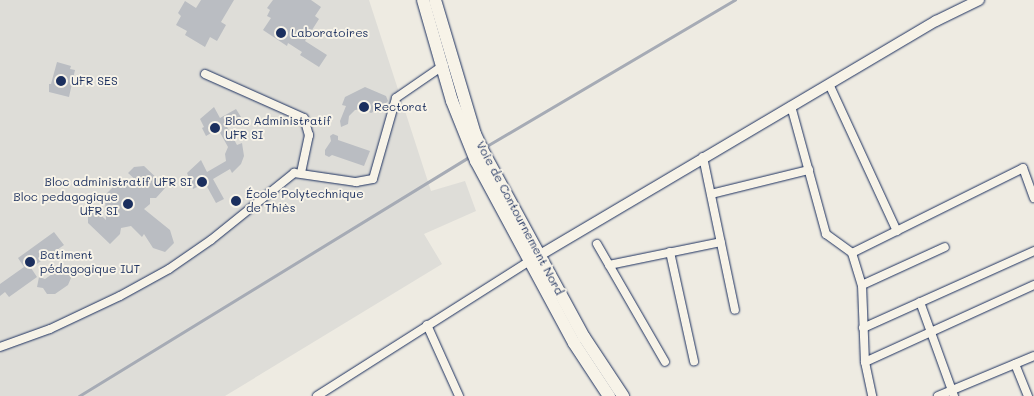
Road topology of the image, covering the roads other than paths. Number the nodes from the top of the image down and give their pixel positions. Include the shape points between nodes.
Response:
1 (423, 0) edge
2 (435, 0) edge
3 (979, 0) edge
4 (448, 63) junction
5 (206, 74) dead end
6 (828, 84) junction
7 (791, 106) junction
8 (703, 157) junction
9 (809, 170) junction
10 (301, 173) junction
11 (711, 194) junction
12 (1034, 198) edge
13 (897, 231) junction
14 (721, 242) junction
15 (597, 244) dead end
16 (945, 247) dead end
17 (1034, 251) edge
18 (670, 252) junction
19 (852, 254) junction
20 (535, 258) junction
21 (609, 265) junction
22 (862, 285) junction
23 (1034, 285) edge
24 (920, 302) junction
25 (735, 310) dead end
26 (427, 325) junction
27 (864, 328) junction
28 (931, 332) junction
29 (0, 347) edge
30 (1034, 356) edge
31 (694, 361) dead end
32 (665, 362) dead end
33 (865, 362) junction
34 (1015, 364) junction
35 (953, 393) edge
36 (317, 396) edge
37 (459, 396) edge
38 (609, 396) edge
39 (623, 396) edge
40 (872, 396) edge
41 (938, 396) edge
42 (1028, 396) edge

1 - 4 main road, Voie de Contournement Nord
2 - 4 main road, Voie de Contournement Nord
3 - 6 street via 936,21
4 - 10 street via 396,98 373,179 356,182
4 - 20 main road, Voie de Contournement Nord via 470,137
5 - 10 street via 304,118 309,136
6 - 7 street
6 - 13 street
7 - 8 street
7 - 9 street
8 - 11 street
8 - 20 street
9 - 11 street
9 - 19 street via 826,234
10 - 29 street via 285,179 211,240 169,269 57,326
11 - 14 street
12 - 13 street via 1023,168
13 - 19 street
14 - 18 street
14 - 25 street
15 - 21 street
16 - 22 street
17 - 24 street
18 - 21 street
18 - 31 street
19 - 22 street
20 - 26 street
20 - 38 main road, Voie de Contournement Nord via 574,343
20 - 39 main road, Voie de Contournement Nord
21 - 32 street
22 - 27 street
23 - 28 street
24 - 27 street
24 - 28 street
26 - 36 street
26 - 37 street
27 - 33 street
28 - 33 street
28 - 35 street
30 - 34 street
33 - 40 street
34 - 35 street
34 - 42 street
35 - 41 street

